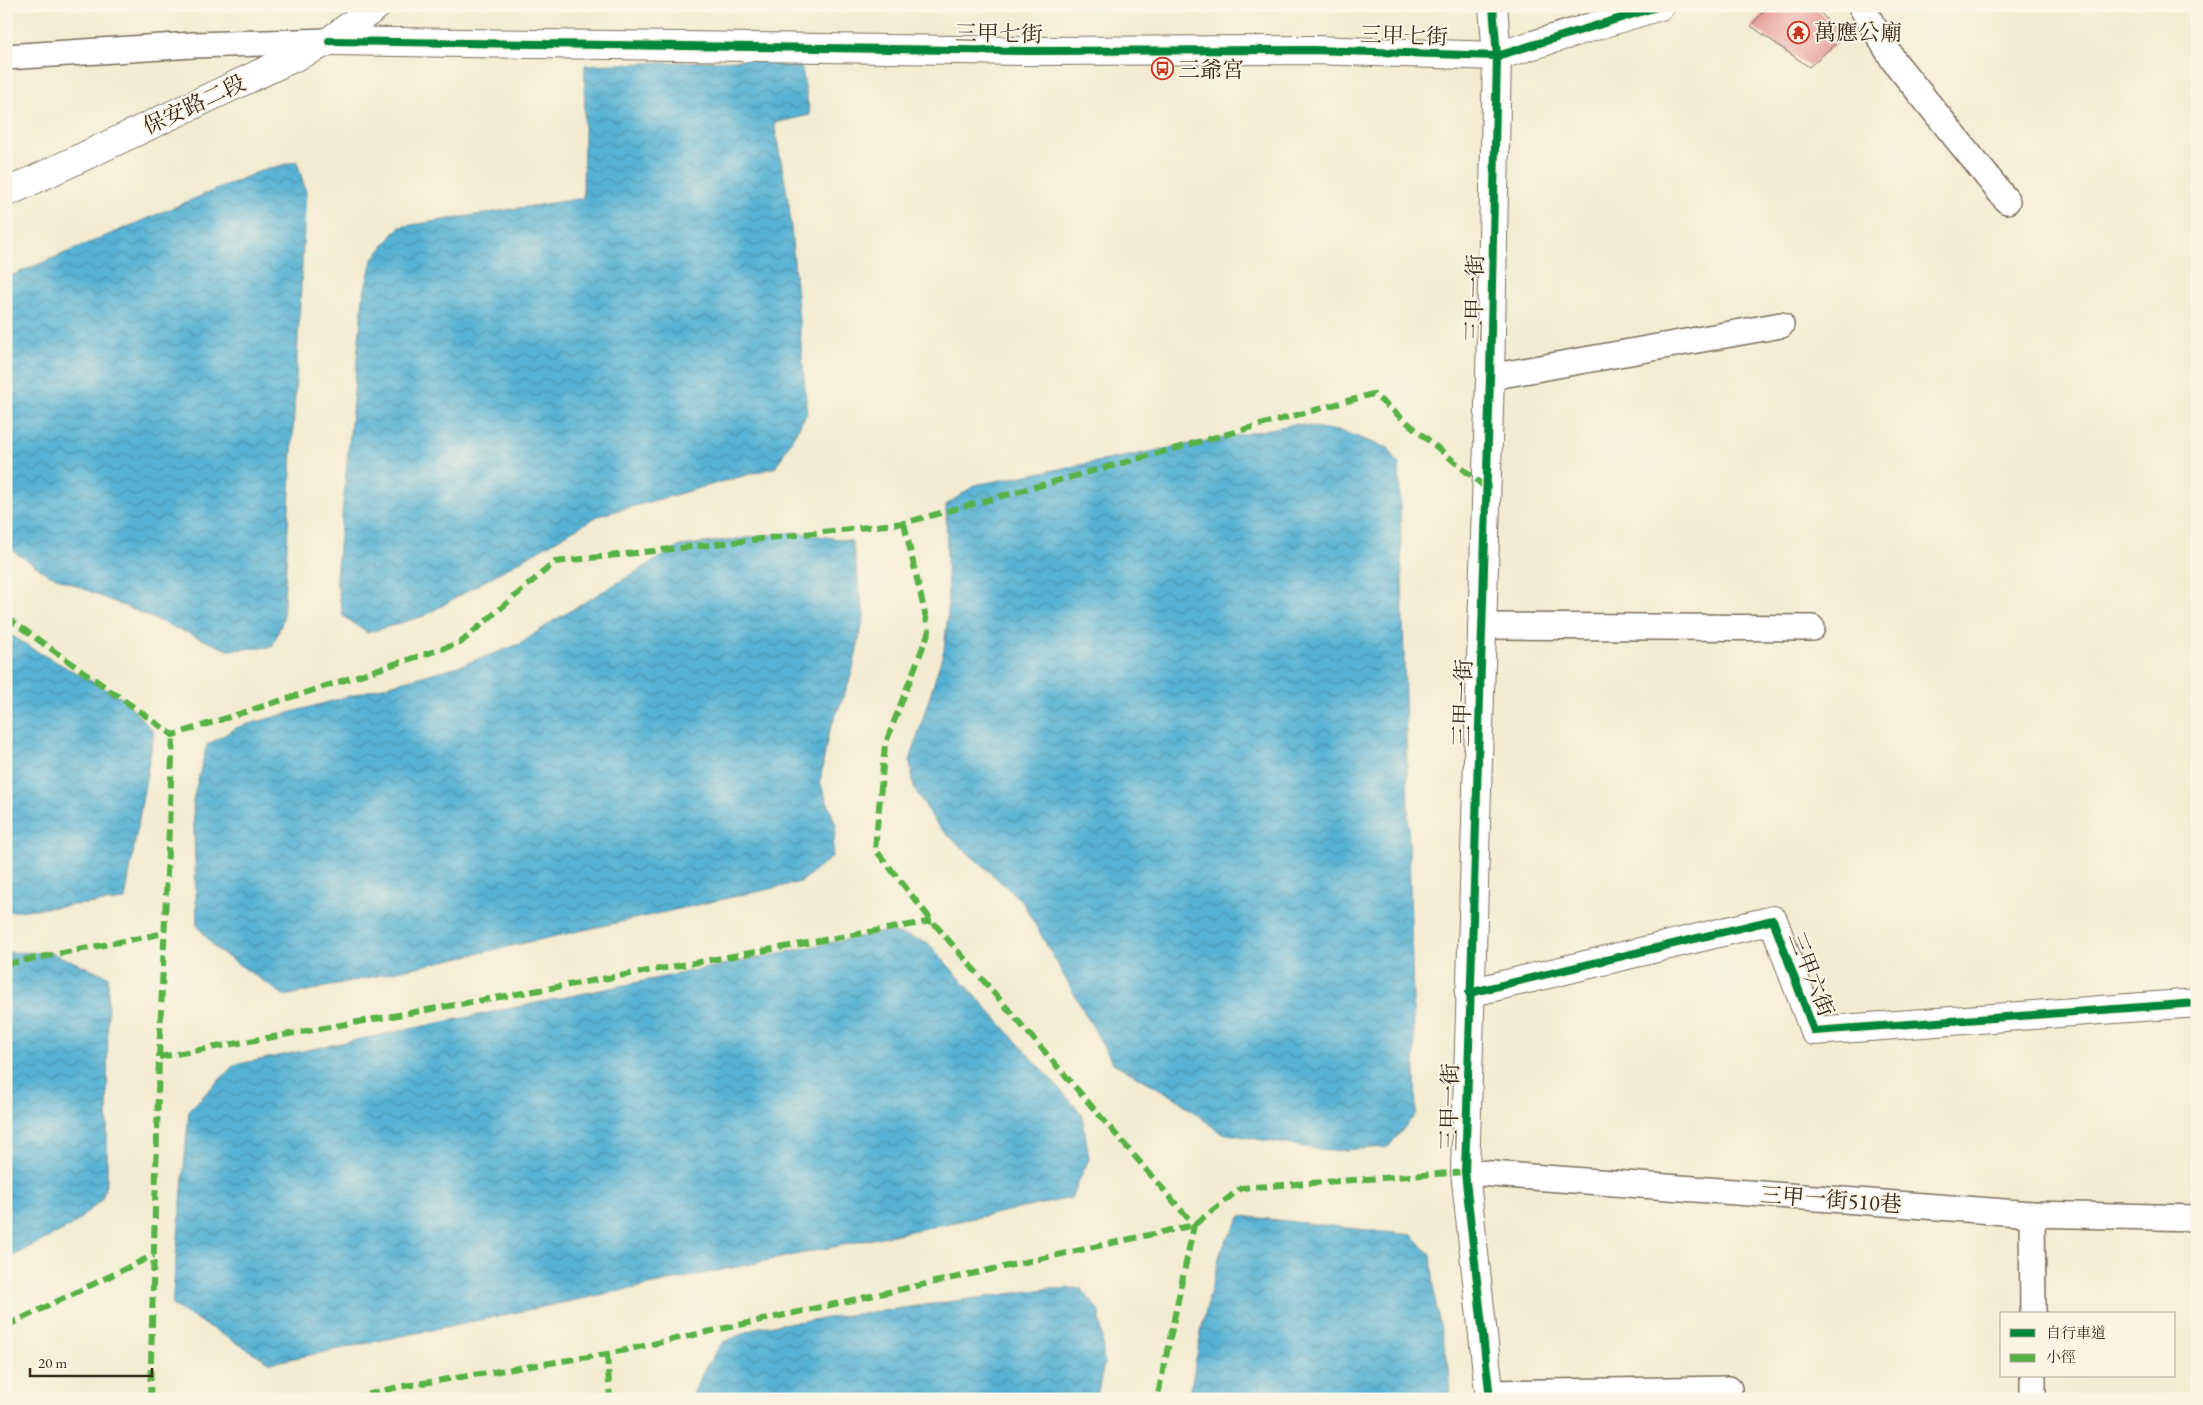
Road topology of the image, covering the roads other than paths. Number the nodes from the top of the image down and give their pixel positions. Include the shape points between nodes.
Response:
1 (377, 6) edge
2 (1493, 6) edge
3 (1660, 6) edge
4 (1861, 6) edge
5 (329, 41) junction
6 (1497, 56) junction
7 (6, 57) edge
8 (6, 193) edge
9 (2007, 201) dead end
10 (1781, 325) dead end
11 (1490, 377) junction
12 (1482, 626) junction
13 (1812, 628) dead end
14 (1470, 993) junction
15 (2197, 1003) edge
16 (1465, 1172) junction
17 (2032, 1214) junction
18 (2197, 1218) edge
19 (2032, 1312) edge
20 (2033, 1378) edge
21 (1728, 1389) dead end
22 (1492, 1397) edge
23 (2033, 1399) edge

1 - 5 street, 保安路二段
2 - 6 street, 三甲一街
3 - 6 street, 三甲七街
4 - 9 lane via 1894,61
5 - 6 street, 三甲七街 via 1028,51 1312,50
5 - 7 lane via 193,45
5 - 8 street, 保安路二段
6 - 11 street, 三甲一街
10 - 11 lane
11 - 12 street, 三甲一街
12 - 13 lane
12 - 14 street, 三甲一街
14 - 15 street, 三甲六街 via 1773,920 1814,1031
14 - 16 street, 三甲一街
16 - 17 lane, 三甲一街510巷
16 - 22 street, 三甲一街
17 - 18 lane, 三甲一街510巷
17 - 19 lane
20 - 23 lane
21 - 22 lane

